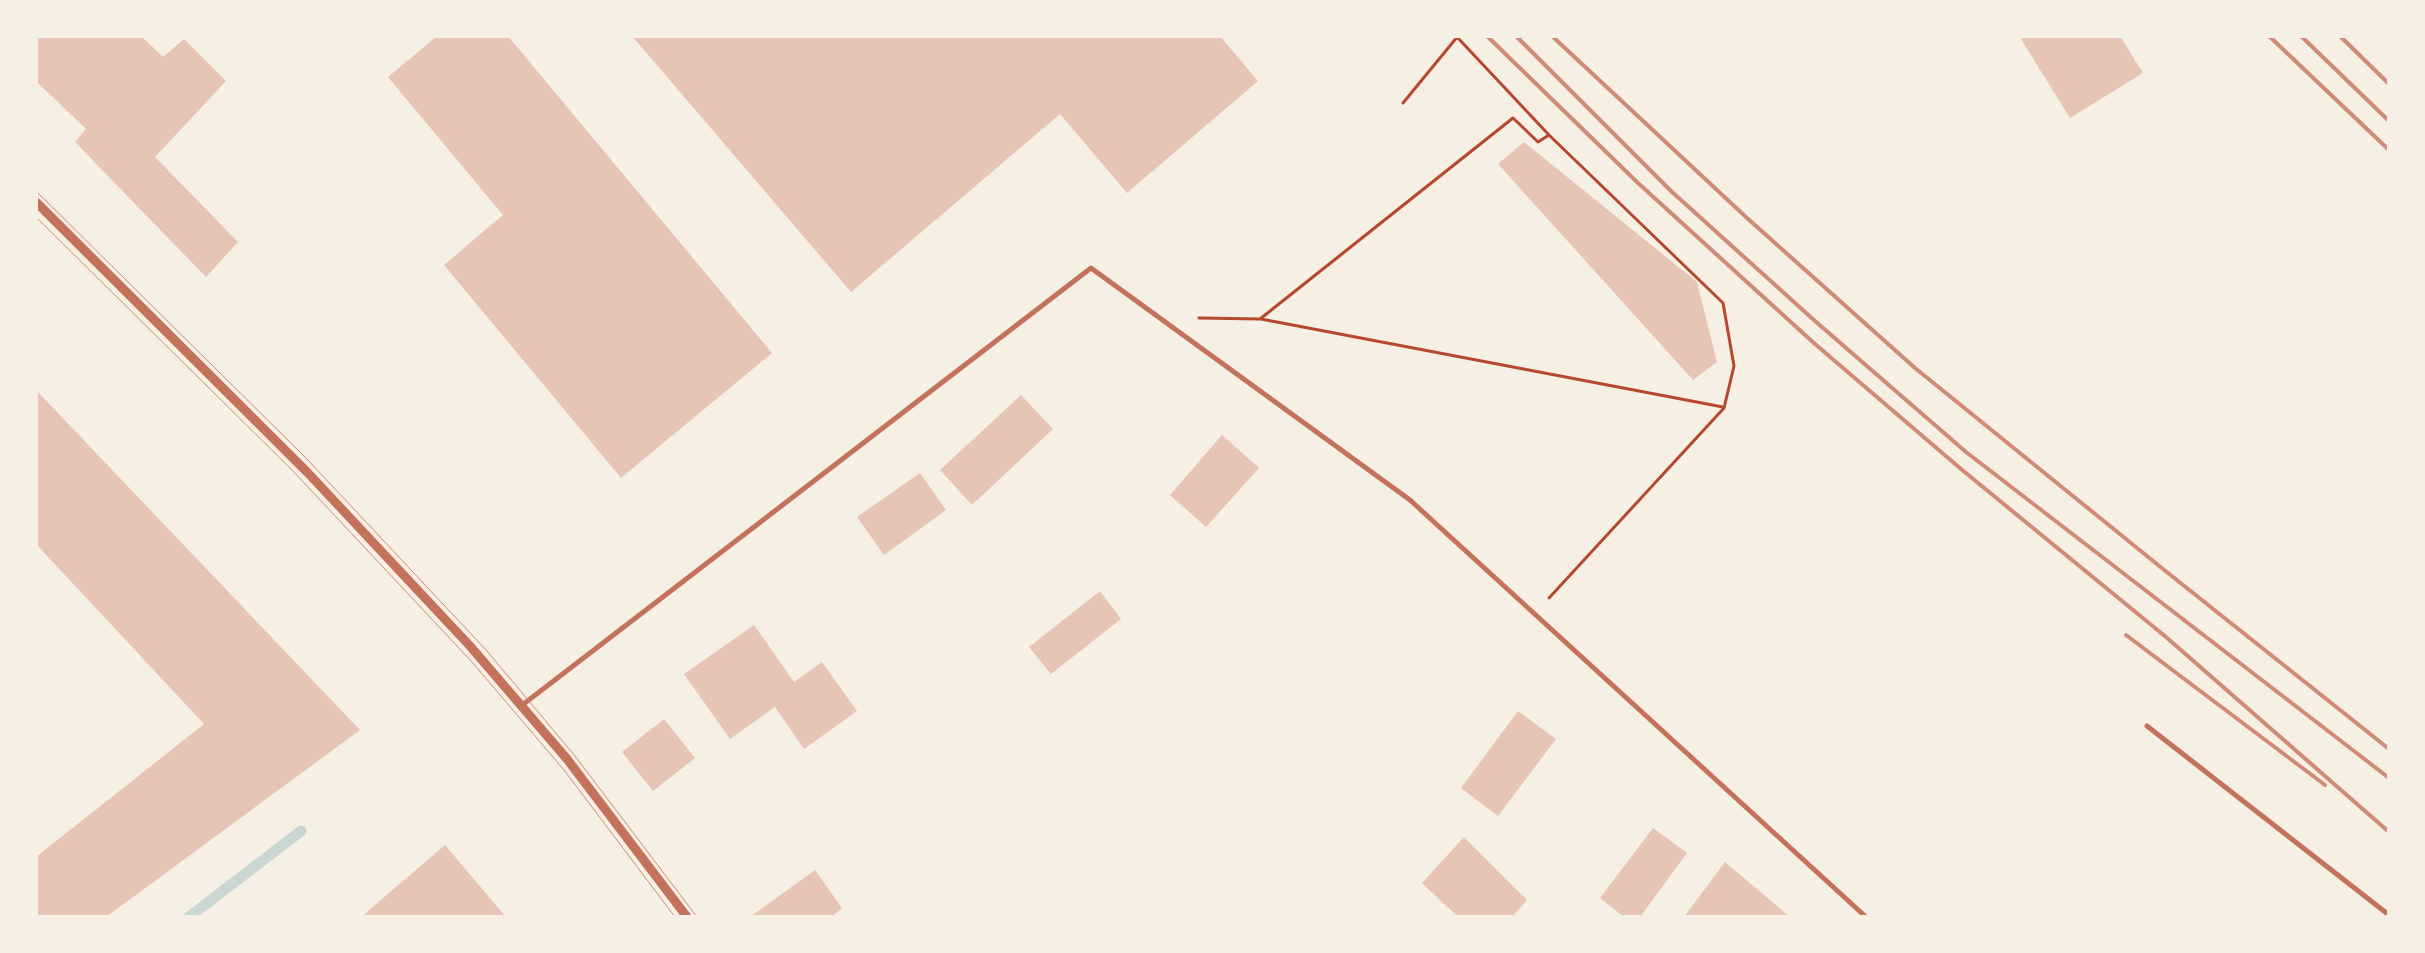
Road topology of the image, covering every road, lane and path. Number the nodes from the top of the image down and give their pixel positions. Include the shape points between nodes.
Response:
1 (1457, 37) edge
2 (1404, 103) dead end
3 (1549, 135) junction
4 (36, 202) edge
5 (1158, 318) junction
6 (1260, 319) junction
7 (1724, 408) junction
8 (1535, 614) junction
9 (521, 706) junction
10 (2147, 726) dead end
11 (2389, 916) edge
12 (687, 917) edge
13 (1866, 917) edge

1 - 2 path
1 - 3 path
3 - 6 path via 1538,142 1513,118
3 - 7 path via 1723,303 1734,366
4 - 9 street via 308,473
5 - 6 path
5 - 8 street via 1410,500
5 - 9 street via 1091,268
6 - 7 path
7 - 8 path
8 - 13 street
9 - 12 street via 567,759
10 - 11 street

